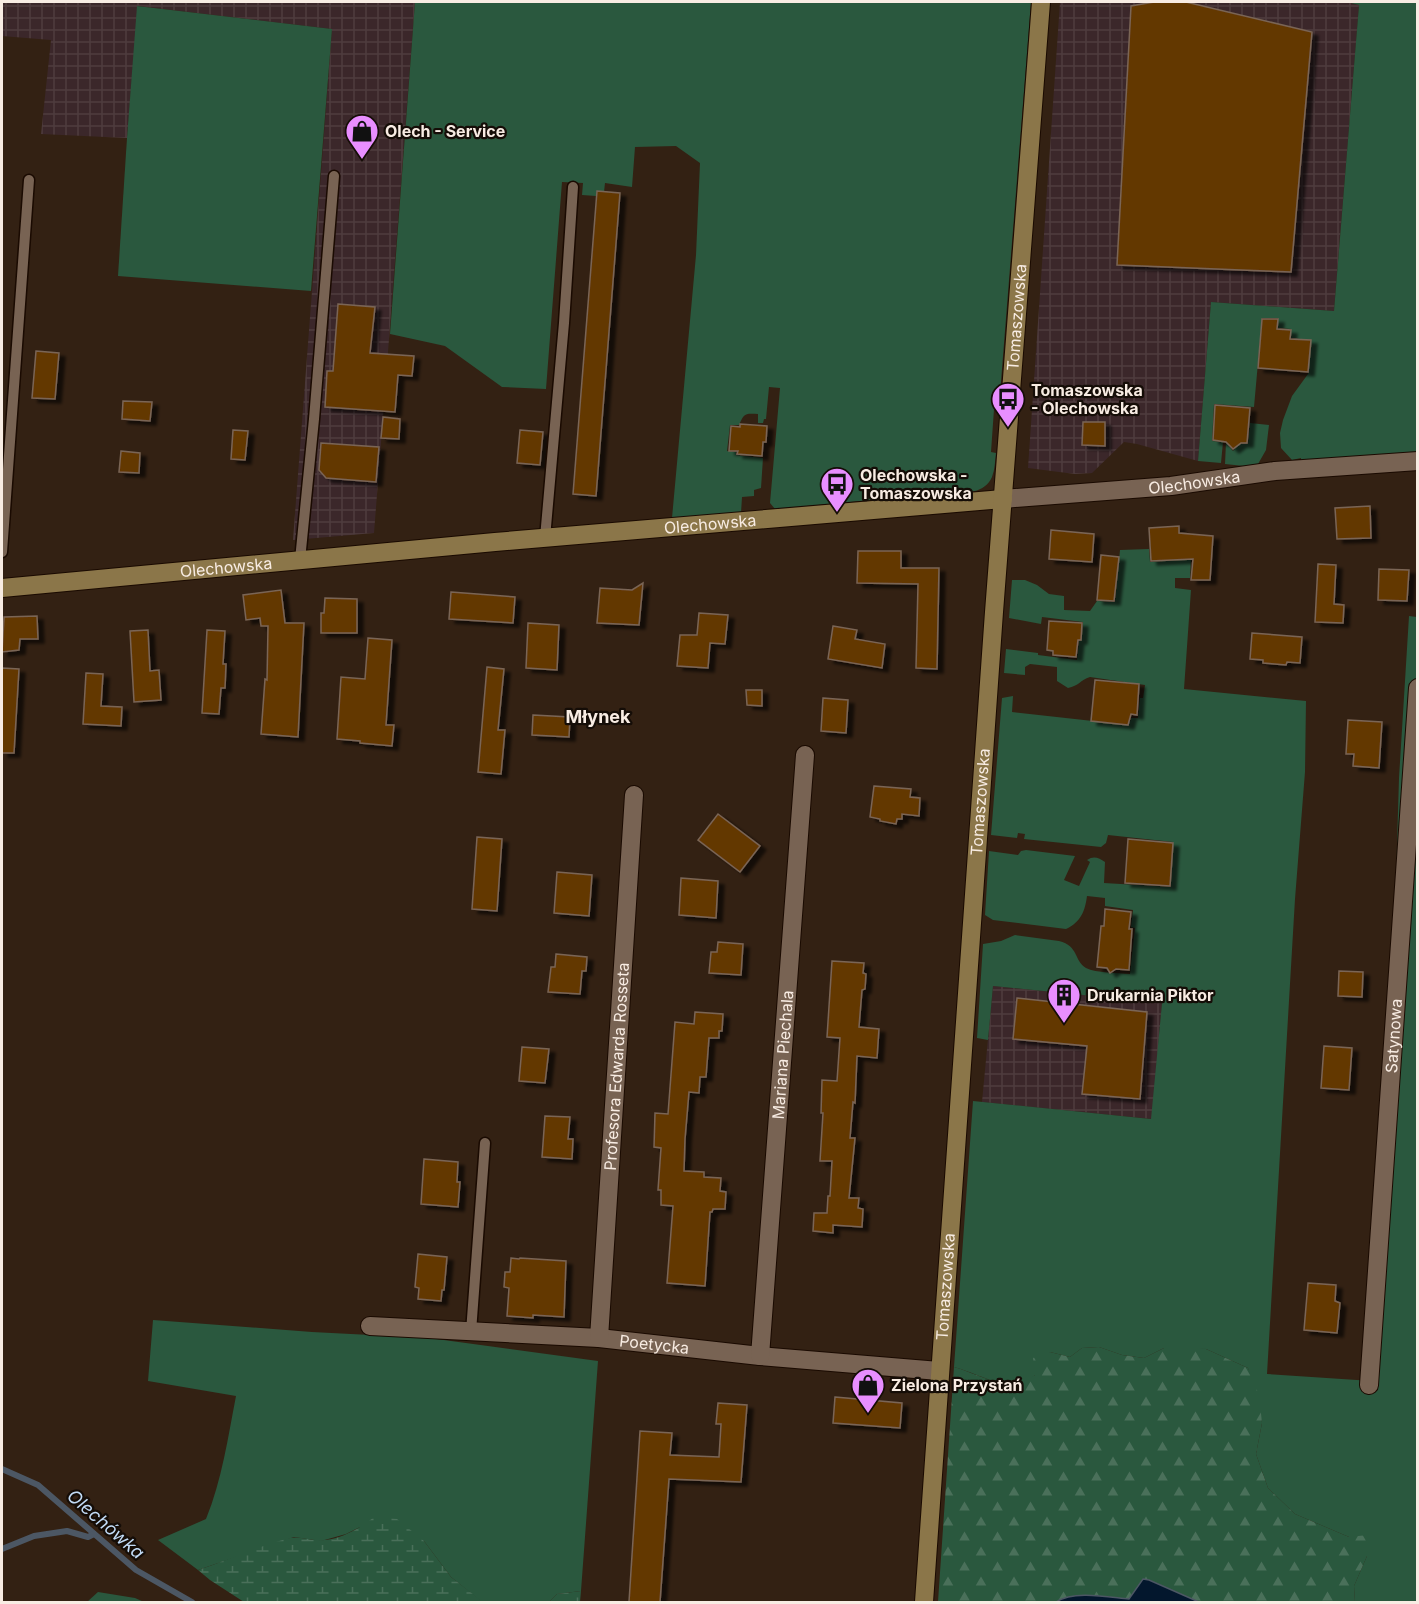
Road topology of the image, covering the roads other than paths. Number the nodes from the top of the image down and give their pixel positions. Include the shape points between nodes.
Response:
1 (1041, 2) edge
2 (334, 176) dead end
3 (29, 180) dead end
4 (573, 187) dead end
5 (1418, 461) edge
6 (1003, 499) junction
7 (545, 538) junction
8 (2, 552) edge
9 (300, 560) junction
10 (2, 588) edge
11 (1418, 688) edge
12 (805, 755) dead end
13 (634, 795) dead end
14 (485, 1143) dead end
15 (370, 1326) dead end
16 (471, 1332) junction
17 (599, 1338) junction
18 (760, 1356) junction
19 (939, 1371) junction
20 (1369, 1385) dead end
21 (924, 1602) edge

1 - 6 street, Tomaszowska
2 - 9 lane
3 - 8 lane
4 - 7 lane
5 - 6 street, Olechowska via 1275,471 1171,486
6 - 7 street, Olechowska
6 - 19 street, Tomaszowska
7 - 9 street, Olechowska
9 - 10 street, Olechowska
11 - 20 street, Satynowa
12 - 18 street, Mariana Piechala
13 - 17 street, Profesora Edwarda Rosseta
14 - 16 lane
15 - 16 street, Poetycka
16 - 17 street, Poetycka
17 - 18 street, Poetycka
18 - 19 street, Poetycka
19 - 21 street, Tomaszowska

